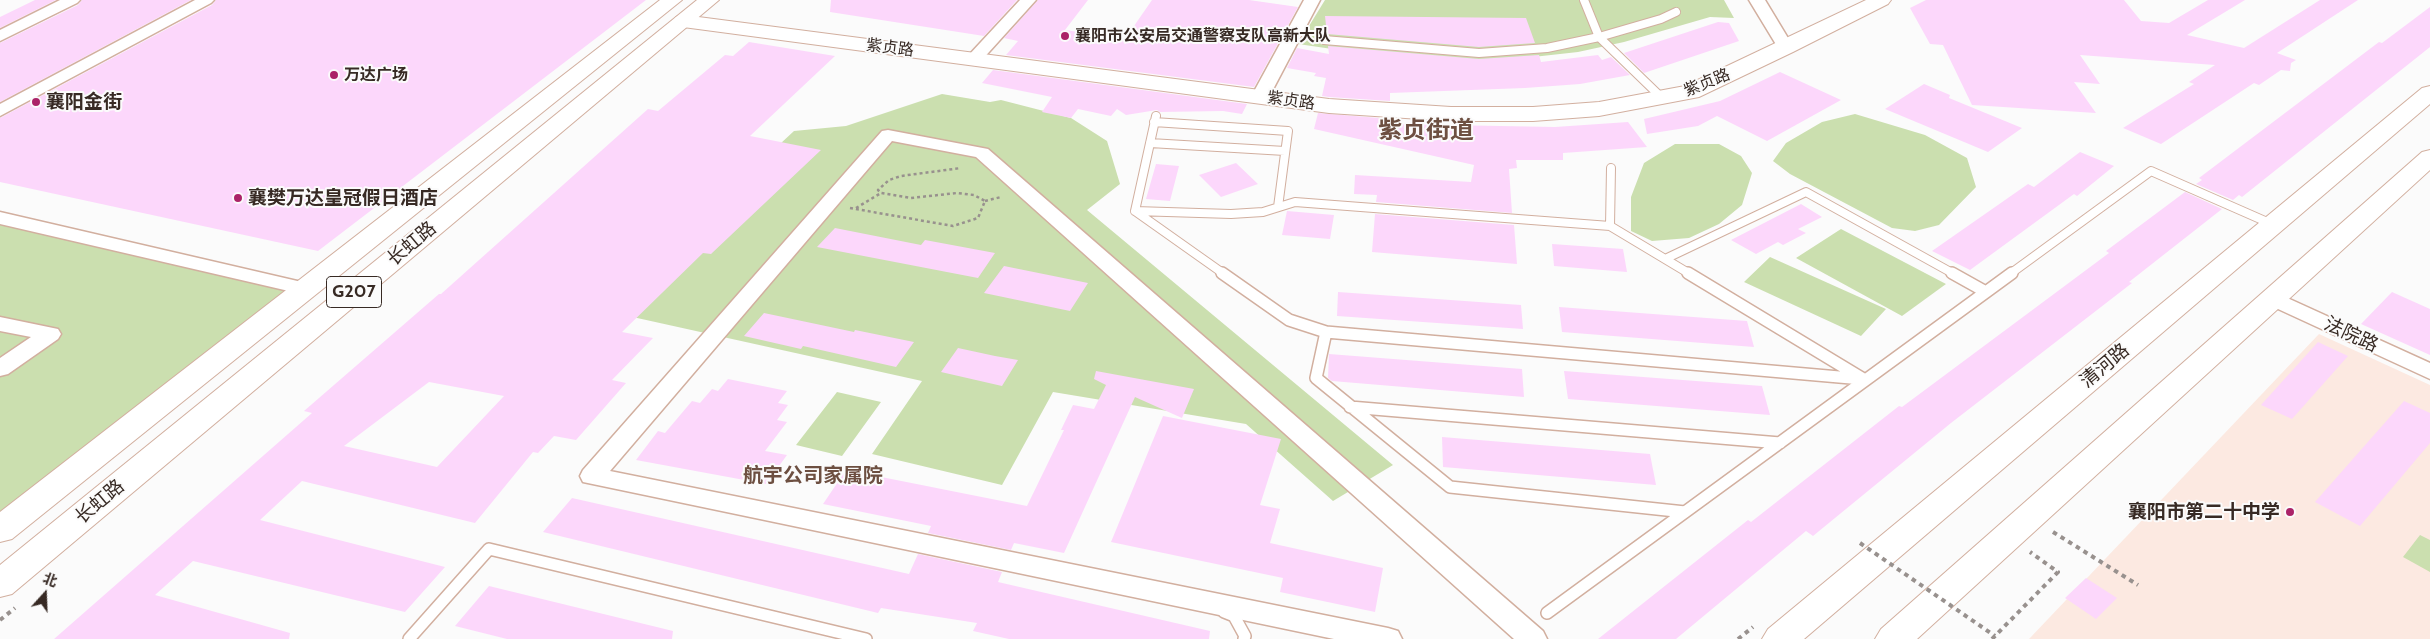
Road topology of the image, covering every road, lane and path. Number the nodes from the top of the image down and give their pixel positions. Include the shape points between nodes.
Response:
1 (72, 0) edge
2 (206, 0) edge
3 (709, 0) edge
4 (1028, 0) edge
5 (1312, 0) edge
6 (1584, 0) edge
7 (1757, 0) edge
8 (1881, 0) edge
9 (678, 11) edge
10 (1676, 12) dead end
11 (0, 36) edge
12 (1599, 37) junction
13 (1324, 40) dead end
14 (1786, 48) junction
15 (974, 59) junction
16 (2430, 93) edge
17 (1260, 97) junction
18 (1662, 98) junction
19 (0, 111) edge
20 (1150, 143) junction
21 (974, 151) junction
22 (1285, 151) junction
23 (2430, 157) edge
24 (1611, 168) dead end
25 (881, 193) junction
26 (827, 205) junction
27 (1278, 207) junction
28 (855, 209) junction
29 (1135, 210) junction
30 (2, 220) edge
31 (2274, 225) junction
32 (1610, 226) junction
33 (1665, 259) junction
34 (306, 288) junction
35 (1986, 292) junction
36 (2272, 298) junction
37 (0, 324) edge
38 (1326, 332) junction
39 (0, 369) edge
40 (2430, 372) edge
41 (1865, 380) junction
42 (1350, 407) junction
43 (1780, 443) junction
44 (1685, 512) junction
45 (2029, 517) junction
46 (0, 530) edge
47 (2007, 537) junction
48 (1860, 543) dead end
49 (1028, 572) dead end
50 (0, 584) edge
51 (2138, 585) dead end
52 (1547, 613) dead end
53 (1993, 638) edge
54 (409, 639) edge
55 (866, 639) edge
56 (1244, 639) edge
57 (1388, 639) edge
58 (1534, 639) edge
59 (1780, 639) edge
60 (1893, 639) edge

1 - 11 street
2 - 19 street
3 - 9 main road, 长虹路 / G207
4 - 15 street
5 - 17 street
6 - 12 lane
7 - 14 street
8 - 14 main road, 紫贞路
9 - 15 main road, 紫贞路
9 - 34 main road, 长虹路 / G207
9 - 50 main road, 长虹路 / G207
10 - 12 lane
12 - 13 lane via 1547,48 1479,52
12 - 18 lane
14 - 18 main road, 紫贞路 via 1691,92
15 - 17 main road, 紫贞路
16 - 31 main road, 清河路
17 - 18 main road, 紫贞路 via 1329,106 1450,114 1533,114 1600,109
20 - 22 lane
20 - 22 lane via 1155,119 1288,131
20 - 29 lane
21 - 25 path via 971,162 960,169 889,180 878,190
21 - 26 street via 888,134
21 - 58 street via 982,152
22 - 27 lane
23 - 36 main road
24 - 32 lane
25 - 28 path
25 - 28 path via 911,198 957,193 974,195 985,201 978,218 953,226
26 - 28 path
26 - 57 street via 592,476
27 - 29 lane via 1263,212 1232,214
27 - 32 lane via 1295,202
29 - 38 lane via 1290,320
30 - 34 street
31 - 35 lane via 2151,171
31 - 59 main road, 清河路
32 - 33 lane
33 - 35 lane via 1806,192
33 - 41 lane
34 - 46 main road, 长虹路 / G207
35 - 41 lane
36 - 40 street, 法院路
36 - 45 main road
37 - 39 street via 50,334
38 - 41 lane
38 - 42 lane via 1316,378
41 - 43 lane
42 - 43 lane
42 - 44 lane via 1450,487
43 - 44 lane
44 - 52 lane
45 - 47 main road
45 - 51 path
47 - 53 path via 2058,572
47 - 60 main road
48 - 53 path, bridge
49 - 56 lane via 1216,609 1234,616
54 - 55 lane via 490,550

